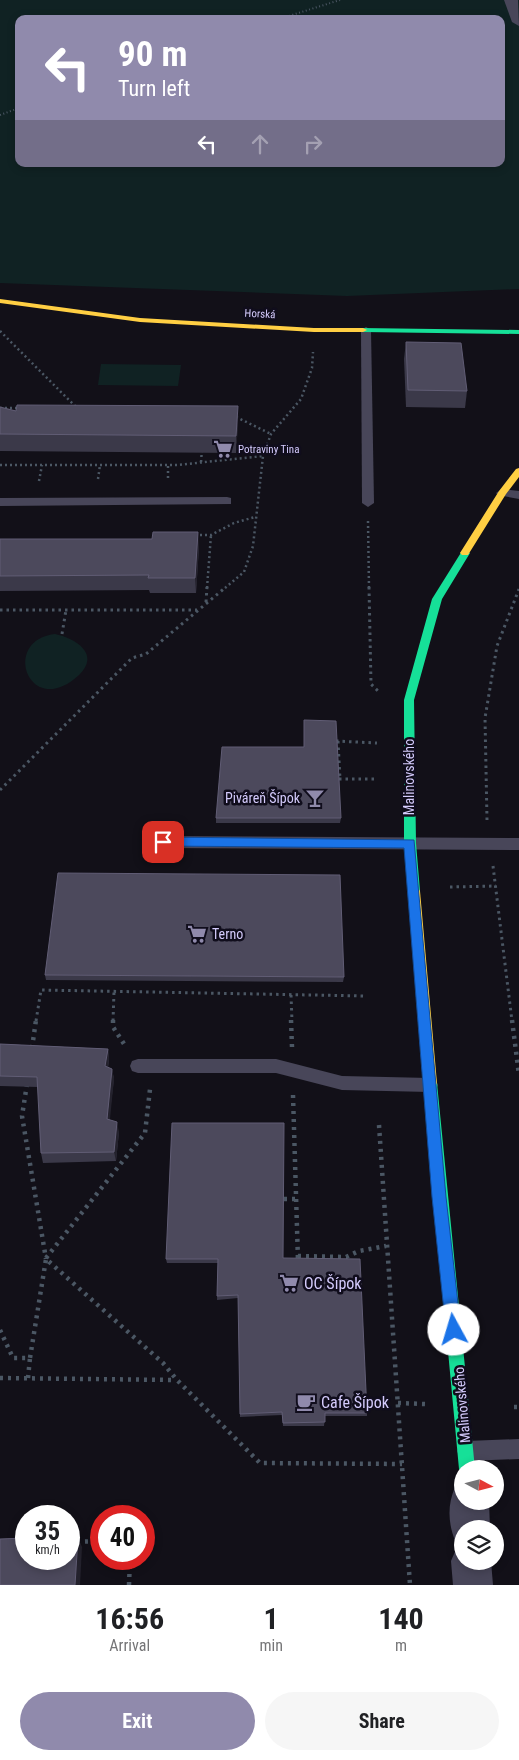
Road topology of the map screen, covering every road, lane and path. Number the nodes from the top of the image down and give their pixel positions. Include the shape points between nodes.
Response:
1 (340, 0) edge
2 (511, 0) edge
3 (292, 15) edge
4 (519, 22) edge
5 (15, 109) edge
6 (0, 115) edge
7 (0, 302) edge
8 (366, 330) junction
9 (0, 331) edge
10 (519, 332) edge
11 (313, 349) dead end
12 (0, 408) edge
13 (19, 408) edge
14 (68, 408) edge
15 (236, 417) edge
16 (271, 434) junction
17 (203, 444) edge
18 (263, 456) junction
19 (201, 462) junction
20 (0, 465) edge
21 (42, 465) junction
22 (100, 465) junction
23 (168, 466) junction
24 (519, 471) edge
25 (39, 478) dead end
26 (98, 478) dead end
27 (168, 478) dead end
28 (502, 493) junction
29 (519, 495) edge
30 (227, 501) dead end
31 (0, 502) edge
32 (368, 503) joint
33 (256, 517) junction
34 (211, 534) junction
35 (190, 535) edge
36 (519, 588) edge
37 (206, 602) junction
38 (0, 610) edge
39 (66, 610) junction
40 (197, 610) junction
41 (62, 634) dead end
42 (381, 693) dead end
43 (377, 743) dead end
44 (374, 779) dead end
45 (0, 790) edge
46 (163, 842) dead end
47 (410, 843) junction
48 (490, 844) junction
49 (519, 844) edge
50 (496, 886) junction
51 (450, 887) dead end
52 (114, 992) junction
53 (365, 996) dead end
54 (31, 1058) edge
55 (146, 1066) junction
56 (519, 1075) edge
57 (28, 1078) edge
58 (430, 1084) junction
59 (379, 1125) dead end
60 (295, 1167) dead end
61 (284, 1199) edge
62 (296, 1199) junction
63 (386, 1246) junction
64 (298, 1256) junction
65 (46, 1258) junction
66 (298, 1267) edge
67 (0, 1330) edge
68 (30, 1358) junction
69 (0, 1378) edge
70 (28, 1378) junction
71 (177, 1380) junction
72 (398, 1403) junction
73 (430, 1404) dead end
74 (519, 1449) edge
75 (467, 1460) edge
76 (402, 1464) junction
77 (130, 1570) edge
78 (472, 1570) edge
79 (129, 1585) edge
80 (410, 1585) edge
81 (473, 1585) edge

1 - 3 path
2 - 4 street
5 - 6 path
7 - 8 street, Horská via 140,320
8 - 10 street, Horská
8 - 32 lane
9 - 14 path via 78,408
11 - 16 path via 312,368 301,399
12 - 13 path
15 - 16 path
16 - 18 path
17 - 19 path
18 - 19 path
18 - 33 path
19 - 23 path
20 - 21 path
21 - 22 path
21 - 25 path
22 - 23 path
22 - 26 path
23 - 27 path
24 - 28 street, Malinovského
28 - 29 lane
28 - 47 street, Malinovského via 437,599 409,700
30 - 31 lane
32 - 42 path via 371,684
33 - 34 path
33 - 37 path via 253,546 244,572
34 - 35 path
34 - 37 path
36 - 48 path via 497,646 485,718 485,792
37 - 40 path
38 - 39 path
39 - 40 path
39 - 41 path
40 - 45 path via 146,654 132,658
43 - 44 path via 337,741 339,779
46 - 47 lane
47 - 48 lane
47 - 58 street, Malinovského
48 - 49 lane
48 - 50 path
50 - 51 path
50 - 56 path
52 - 53 path
52 - 54 path via 40,990
52 - 55 path via 112,1027
55 - 58 lane via 276,1066 342,1083
55 - 65 path via 145,1133
57 - 65 path via 22,1116
58 - 75 street, Malinovského
59 - 63 path
60 - 62 path
61 - 62 path
62 - 64 path
63 - 64 path via 346,1257
63 - 72 path
64 - 66 path
65 - 68 path
65 - 71 path via 164,1363
67 - 68 path via 12,1358
68 - 70 path
69 - 70 path
70 - 71 path
71 - 76 path via 260,1463
72 - 73 path
72 - 76 path
74 - 75 lane
76 - 80 path
77 - 79 path
78 - 81 street

